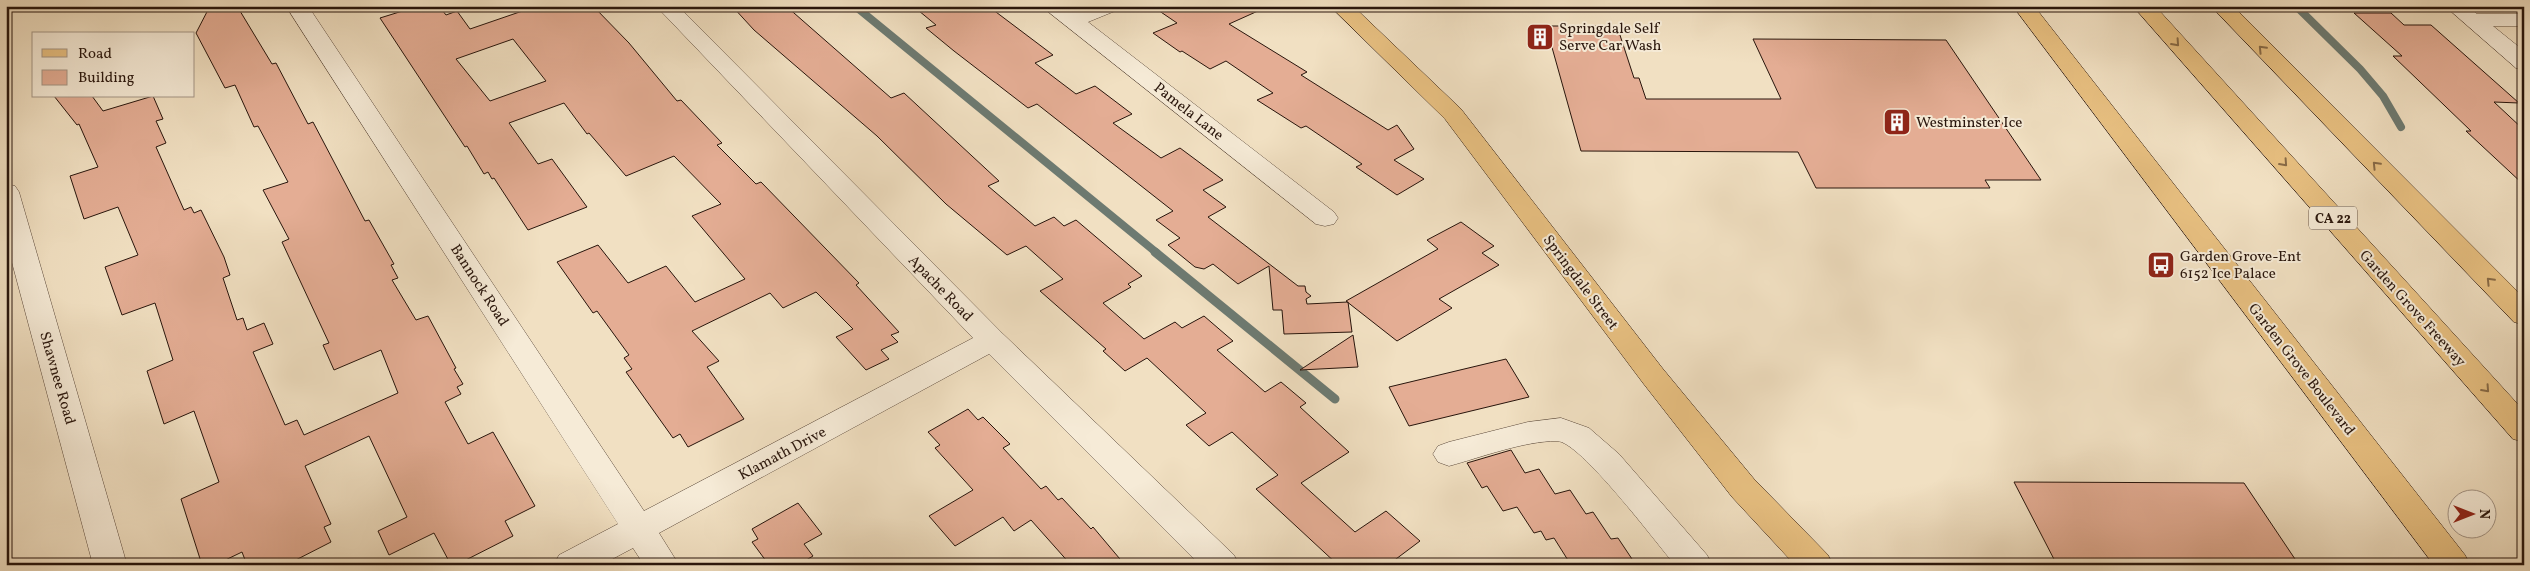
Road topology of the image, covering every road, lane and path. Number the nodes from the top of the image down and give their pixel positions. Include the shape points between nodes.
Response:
1 (297, 6) edge
2 (666, 6) edge
3 (1050, 6) edge
4 (1107, 6) edge
5 (1340, 6) edge
6 (2023, 6) edge
7 (2143, 6) edge
8 (2220, 6) edge
9 (2464, 13) edge
10 (2524, 20) edge
11 (1073, 21) junction
12 (2524, 63) edge
13 (6, 192) edge
14 (1326, 218) dead end
15 (2524, 316) edge
16 (992, 340) junction
17 (2524, 431) edge
18 (1449, 454) dead end
19 (639, 529) junction
20 (110, 565) edge
21 (571, 565) edge
22 (662, 565) edge
23 (1222, 565) edge
24 (1695, 565) edge
25 (1816, 565) edge
26 (2453, 565) edge

1 - 19 street, Bannock Road
2 - 16 street, Apache Road
3 - 11 street, Pamela Lane
4 - 11 street
5 - 25 main road, Springdale Street via 1453,114 1743,488
6 - 26 main road, Garden Grove Boulevard
7 -> 17 main road, Garden Grove Freeway / CA 22
15 -> 8 main road
9 - 10 street
9 - 12 street
11 - 14 street, Pamela Lane
13 - 20 street, Shawnee Road
16 - 19 street, Klamath Drive
16 - 23 street, Apache Road
18 - 24 street via 1561,428 1578,436 1608,462
19 - 21 street, Klamath Drive
19 - 22 street, Bannock Road

